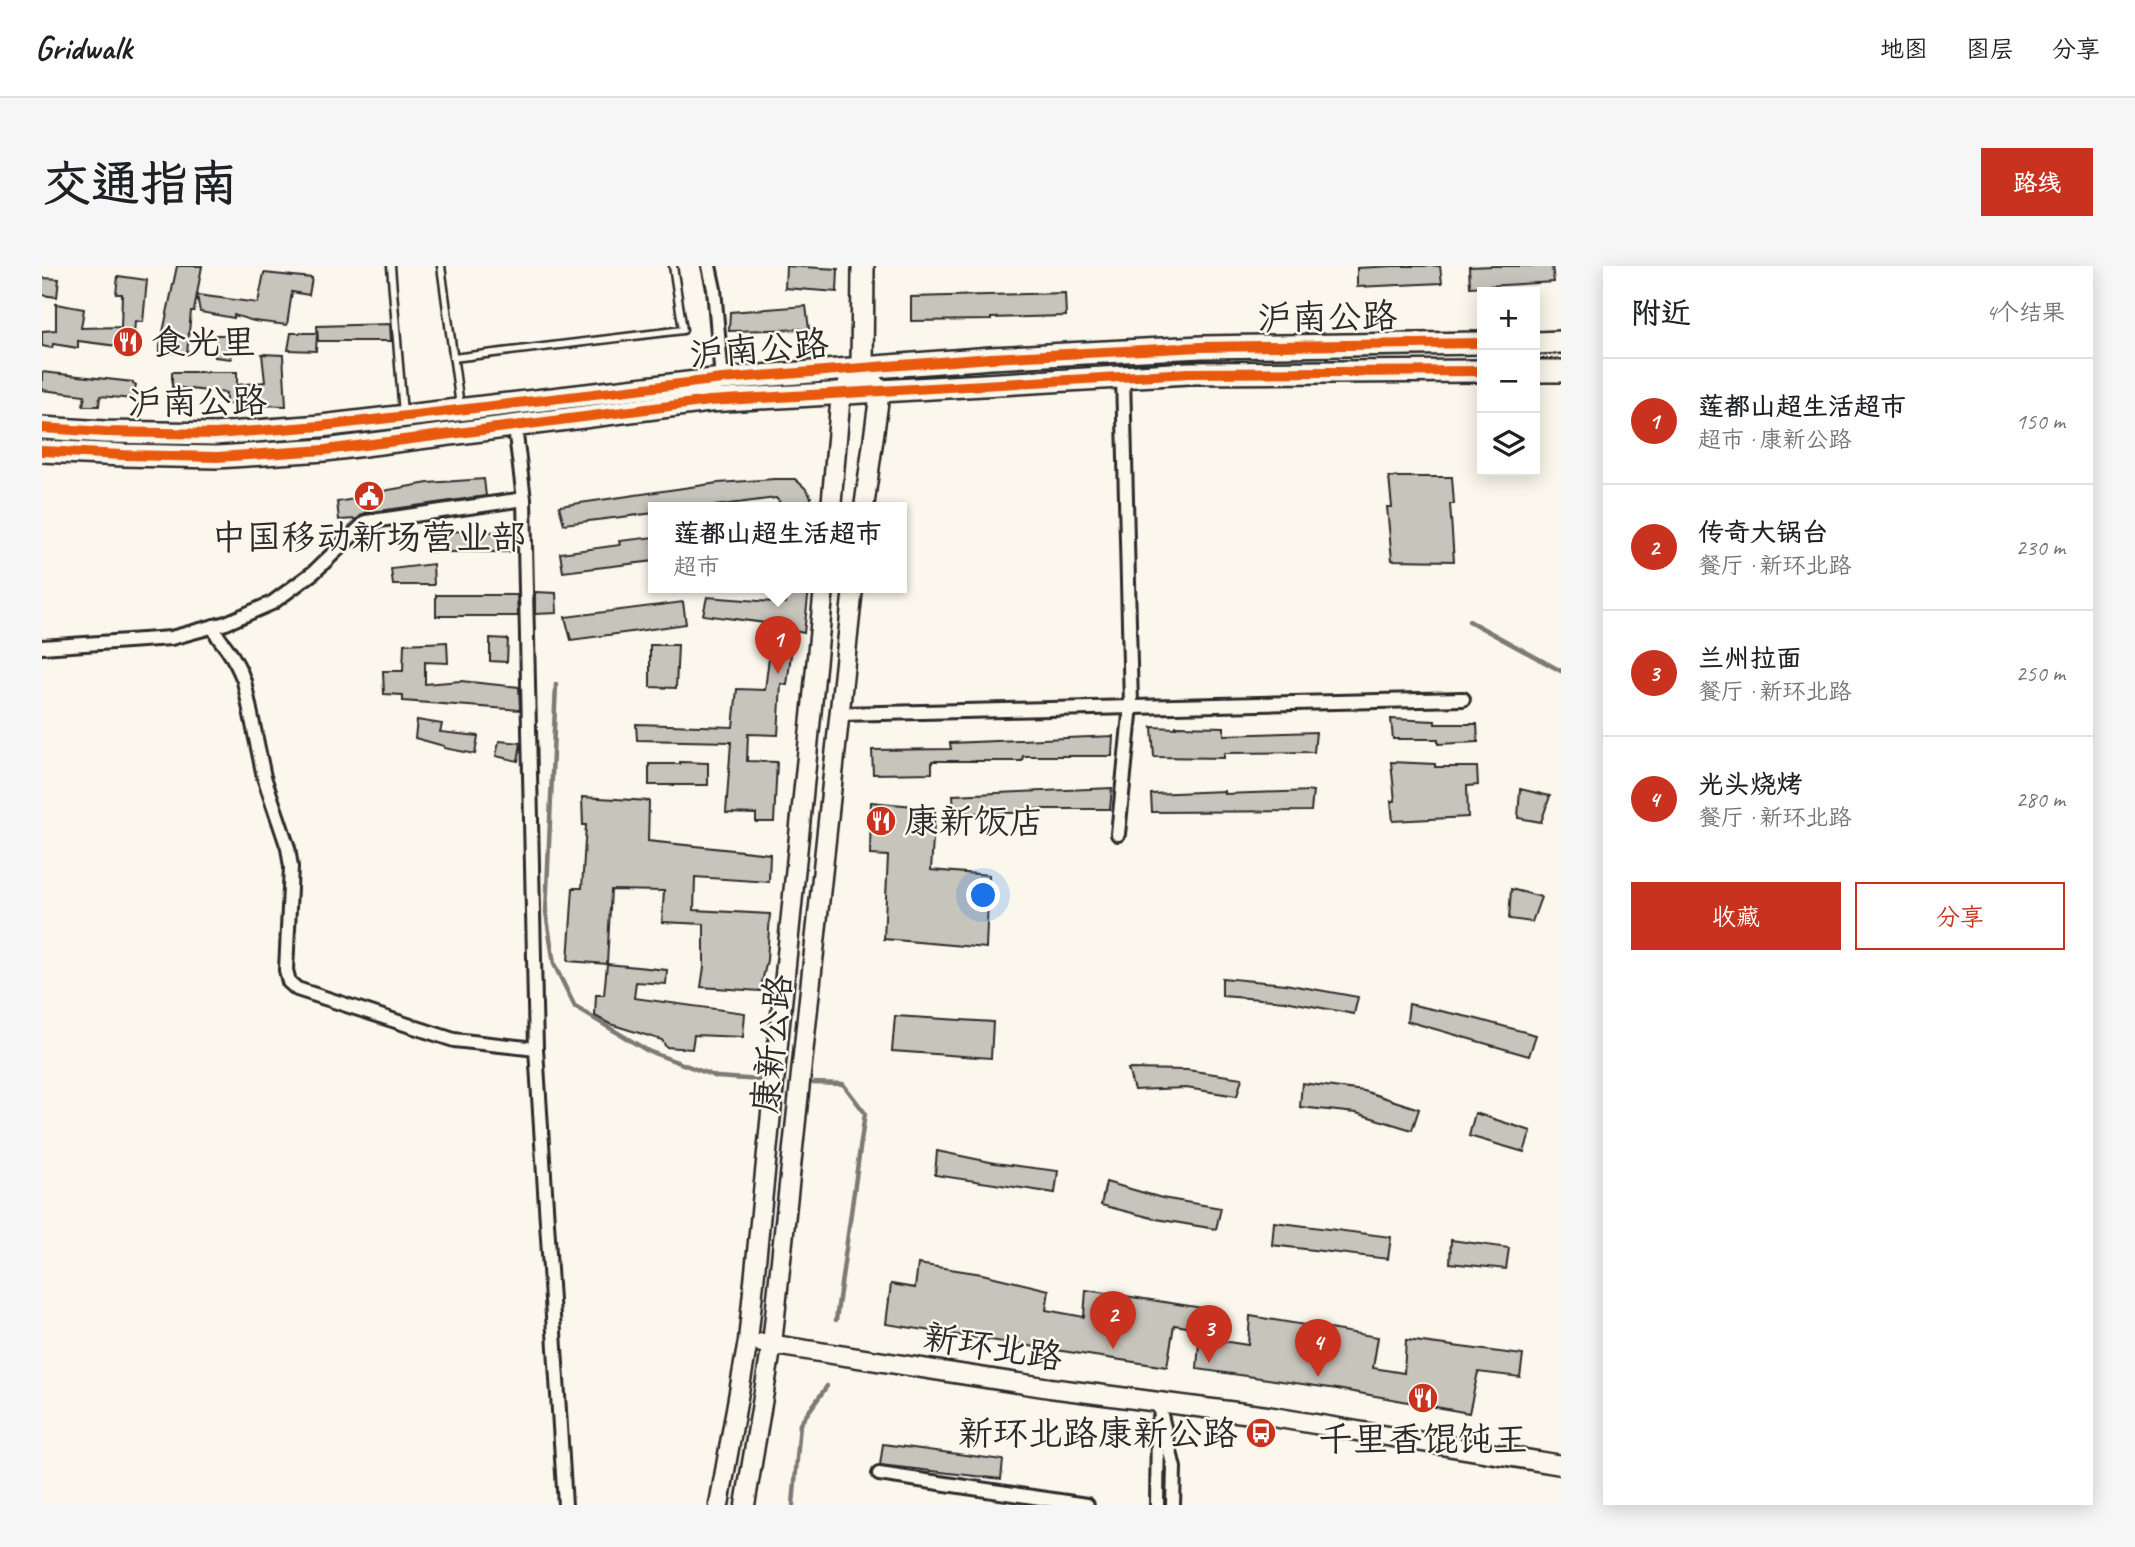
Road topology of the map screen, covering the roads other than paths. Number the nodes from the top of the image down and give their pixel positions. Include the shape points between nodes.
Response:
1 (391, 266) edge
2 (441, 266) edge
3 (673, 266) edge
4 (709, 266) edge
5 (863, 266) edge
6 (1561, 342) edge
7 (1477, 343) edge
8 (1540, 343) edge
9 (453, 358) junction
10 (862, 368) junction
11 (1540, 371) edge
12 (1561, 371) edge
13 (1477, 372) edge
14 (1123, 376) junction
15 (722, 379) junction
16 (880, 391) junction
17 (841, 393) junction
18 (460, 409) junction
19 (403, 416) junction
20 (515, 427) junction
21 (42, 428) edge
22 (42, 451) edge
23 (524, 499) junction
24 (832, 502) edge
25 (865, 502) edge
26 (823, 593) edge
27 (852, 593) edge
28 (214, 626) junction
29 (42, 647) edge
30 (1463, 699) dead end
31 (1131, 705) junction
32 (840, 714) junction
33 (1118, 834) dead end
34 (536, 1049) junction
35 (748, 1341) junction
36 (772, 1345) junction
37 (1158, 1403) junction
38 (1561, 1465) edge
39 (879, 1474) dead end
40 (565, 1505) edge
41 (719, 1505) edge
42 (746, 1505) edge
43 (1087, 1505) edge
44 (1157, 1505) edge
45 (1173, 1505) edge

1 - 19 lane
2 - 9 lane
3 - 9 lane via 682,330
4 - 15 street
5 - 10 main road
6 - 8 main road
7 - 10 main road, 沪南公路 via 1201,347
9 - 18 lane
10 - 15 main road, 沪南公路
10 - 16 main road
10 - 17 main road
11 - 12 main road
13 - 14 main road, 沪南公路
14 - 16 main road, 沪南公路
14 - 31 street
15 - 18 main road, 沪南公路
16 - 17 main road, 沪南公路
16 - 25 main road
17 - 20 main road, 沪南公路 via 709,401
17 - 24 main road
18 - 19 main road, 沪南公路
19 - 21 main road, 沪南公路 via 215,434
20 - 22 main road, 沪南公路 via 325,450 217,457
20 - 23 street
23 - 28 street via 366,522 314,572 272,603
23 - 34 street
26 - 35 main road, 康新公路
27 - 32 main road, 康新公路
28 - 29 street via 171,638
28 - 34 street via 244,681 264,777 288,848 289,982 297,989 454,1040
30 - 31 street
31 - 32 street
31 - 33 street
32 - 36 main road, 康新公路
34 - 40 street
35 - 36 main road, 新环北路
35 - 41 main road, 康新公路
36 - 37 main road, 新环北路
36 - 42 main road, 康新公路
37 - 38 main road, 新环北路 via 1267,1416
37 - 44 street
37 - 45 street via 1174,1468
39 - 43 street

